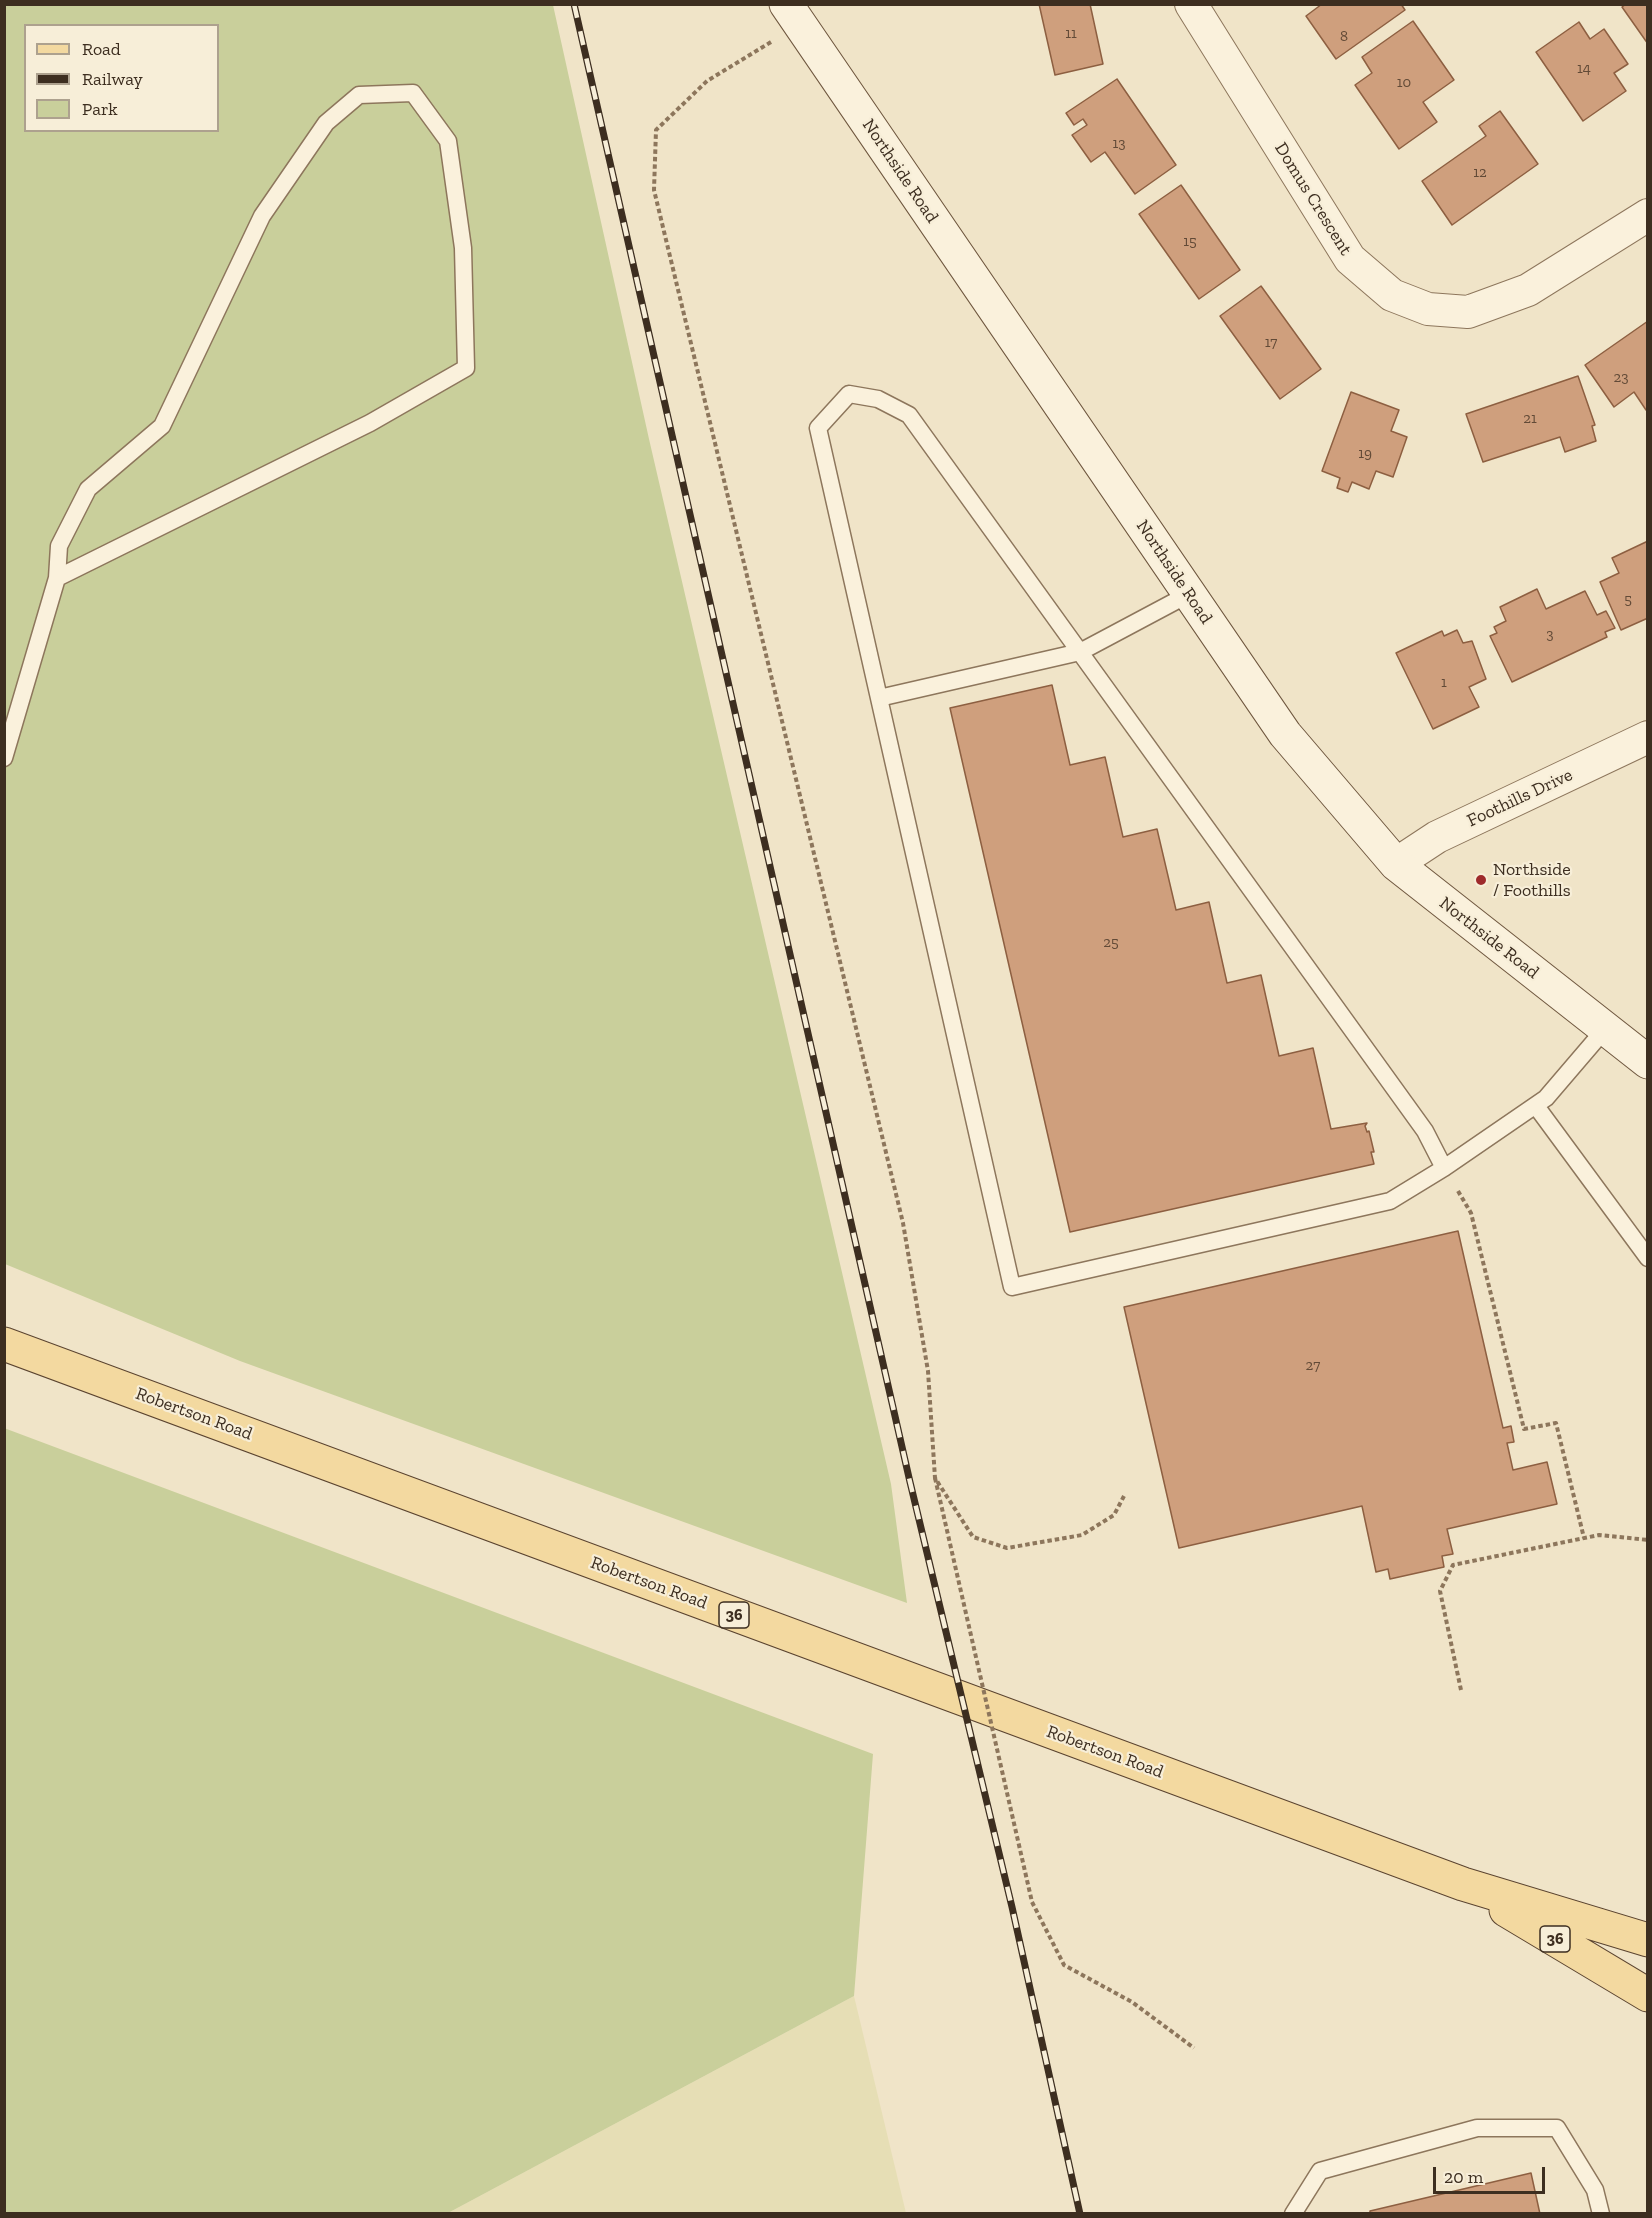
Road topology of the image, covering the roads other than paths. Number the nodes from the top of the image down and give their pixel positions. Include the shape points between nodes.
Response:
1 (1191, 4) edge
2 (793, 14) edge
3 (1647, 215) edge
4 (57, 578) junction
5 (1189, 594) junction
6 (1080, 652) junction
7 (879, 698) junction
8 (1647, 737) edge
9 (4, 758) edge
10 (1396, 864) junction
11 (1605, 1029) junction
12 (1647, 1062) edge
13 (1536, 1106) junction
14 (1444, 1168) junction
15 (1647, 1258) edge
16 (4, 1344) edge
17 (1463, 1884) junction
18 (1647, 1940) edge
19 (1647, 1995) edge
20 (1293, 2214) edge
21 (1601, 2214) edge

1 - 3 street, Domus Crescent via 1350,259 1392,295 1428,309 1468,312 1528,290
2 - 5 street, Northside Road
4 - 4 lane via 370,423 466,368 463,248 448,141 413,93 359,95 326,123 262,216 162,426 88,489 59,546
4 - 9 lane
5 - 6 lane
5 - 10 street, Northside Road via 1285,734
6 - 7 lane
6 - 7 lane via 909,415 878,399 849,394 818,428
6 - 14 lane via 1425,1131
7 - 14 lane via 1012,1287 1390,1201
8 - 10 street, Foothills Drive via 1437,837
10 - 11 street, Northside Road
11 - 12 street, Northside Road
11 - 13 lane
13 - 14 lane
13 - 15 lane
16 - 17 main road, Robertson Road / 36
17 - 18 main road, Robertson Road / 36
17 - 19 main road, Robertson Road / 36
20 - 21 lane via 1320,2171 1477,2128 1557,2128 1595,2190

